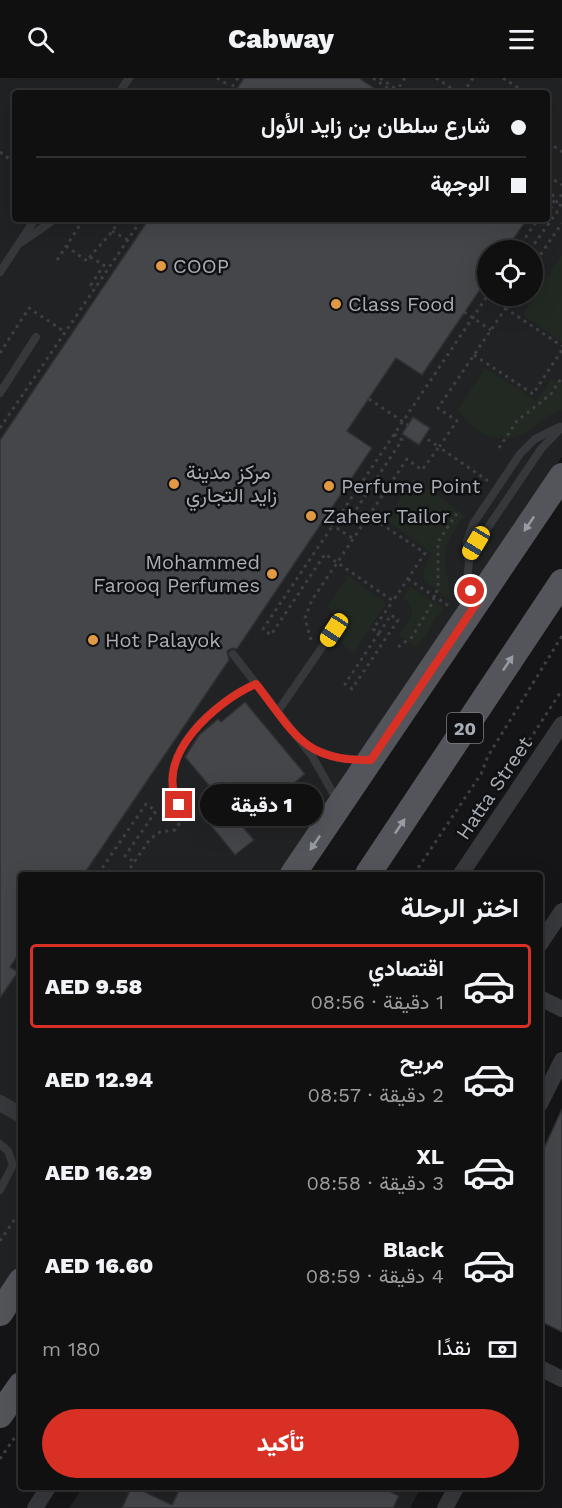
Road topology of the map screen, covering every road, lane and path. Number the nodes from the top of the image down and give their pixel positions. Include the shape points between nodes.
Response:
1 (217, 78) edge
2 (228, 78) edge
3 (373, 78) edge
4 (380, 78) edge
5 (405, 78) edge
6 (436, 78) edge
7 (503, 78) edge
8 (391, 90) edge
9 (398, 90) edge
10 (404, 90) edge
11 (454, 90) edge
12 (521, 90) edge
13 (562, 194) edge
14 (550, 199) edge
15 (556, 203) junction
16 (562, 206) edge
17 (550, 207) edge
18 (33, 222) edge
19 (51, 222) edge
20 (82, 222) edge
21 (117, 222) edge
22 (140, 222) edge
23 (536, 222) edge
24 (550, 222) edge
25 (550, 222) edge
26 (562, 223) edge
27 (112, 231) junction
28 (128, 240) junction
29 (524, 240) edge
30 (537, 240) edge
31 (19, 244) junction
32 (66, 246) junction
33 (543, 251) edge
34 (90, 257) junction
35 (57, 260) dead end
36 (0, 272) edge
37 (96, 287) junction
38 (480, 306) edge
39 (505, 308) joint
40 (464, 312) dead end
41 (472, 318) junction
42 (490, 330) junction
43 (36, 337) dead end
44 (562, 346) edge
45 (562, 351) edge
46 (474, 355) junction
47 (562, 377) edge
48 (1, 389) edge
49 (369, 399) dead end
50 (402, 422) junction
51 (408, 425) dead end
52 (562, 427) edge
53 (0, 428) edge
54 (394, 434) junction
55 (424, 437) dead end
56 (439, 447) junction
57 (499, 447) dead end
58 (562, 476) edge
59 (497, 488) junction
60 (457, 513) dead end
61 (370, 515) junction
62 (324, 520) dead end
63 (332, 526) junction
64 (354, 539) junction
65 (468, 559) junction
66 (338, 563) junction
67 (408, 579) junction
68 (562, 582) edge
69 (435, 596) junction
70 (393, 601) junction
71 (478, 601) junction
72 (450, 607) dead end
73 (334, 630) dead end
74 (379, 633) junction
75 (562, 636) edge
76 (398, 647) dead end
77 (320, 650) junction
78 (233, 654) dead end
79 (256, 684) junction
80 (562, 690) edge
81 (278, 711) junction
82 (562, 724) edge
83 (526, 742) dead end
84 (303, 745) junction
85 (371, 760) junction
86 (282, 792) dead end
87 (272, 800) dead end
88 (179, 805) joint
89 (340, 806) junction
90 (281, 810) dead end
91 (290, 820) dead end
92 (134, 862) junction
93 (99, 872) edge
94 (127, 872) edge
95 (294, 872) edge
96 (369, 872) edge
97 (415, 872) edge
98 (462, 872) edge
99 (562, 911) edge
100 (543, 940) edge
101 (543, 1000) edge
102 (562, 1009) edge
103 (562, 1060) edge
104 (543, 1098) edge
105 (0, 1103) edge
106 (18, 1113) edge
107 (0, 1144) edge
108 (0, 1190) edge
109 (18, 1214) edge
110 (0, 1241) edge
111 (18, 1286) edge
112 (0, 1313) edge
113 (543, 1370) edge
114 (562, 1379) edge
115 (18, 1389) edge
116 (0, 1415) edge
117 (18, 1432) edge
118 (0, 1459) edge
119 (46, 1490) edge
120 (455, 1490) edge
121 (34, 1508) edge
122 (445, 1508) edge

1 - 2 path via 225,83
3 - 8 path
4 - 9 path
5 - 10 path via 399,87
6 - 11 path
7 - 12 path
13 - 15 path
14 - 15 path
15 - 16 path
17 - 25 path via 557,212
18 - 31 lane
19 - 31 lane
20 - 32 path
21 - 27 path
22 - 28 path
23 - 29 path
24 - 30 path
26 - 33 path
27 - 28 path
27 - 34 path
28 - 37 path
31 - 36 lane
32 - 34 path via 87,261
32 - 35 path
34 - 37 path via 104,265 91,285
37 - 53 path
38 - 41 path
39 - 42 path
39 - 44 path
40 - 41 path
41 - 42 path
41 - 50 path
42 - 46 path
43 - 48 lane
45 - 46 path via 533,394
46 - 56 path via 438,408 456,421
47 - 57 path via 551,394 517,421
49 - 50 path
50 - 51 path
50 - 54 path
52 - 59 lane via 544,433 527,446
52 - 65 lane via 541,449
54 - 61 path via 402,440 357,508
54 - 63 path
55 - 56 path
56 - 59 path
56 - 61 path via 422,470 407,459
58 -> 71 main road
59 - 65 lane via 469,532
60 - 69 path via 438,542
61 - 64 path
61 - 67 path via 425,553
62 - 63 path
63 - 64 path
63 - 66 path via 263,629 272,635 325,554
64 - 66 path
65 - 71 lane via 467,579
66 - 70 path
66 - 77 path via 312,600 306,618 309,636
67 - 69 path
67 - 70 path
96 -> 68 main road, 20
69 - 72 path
69 - 76 path via 412,637
70 - 74 path via 373,629
71 - 85 main road
73 - 77 lane
74 - 74 path via 391,615 398,620 352,689 345,684
75 - 97 path via 488,756 481,774
77 - 81 lane
78 - 79 lane
79 - 81 lane
79 - 88 lane via 218,706 176,758 171,787
80 - 83 path
81 - 84 lane
82 - 98 street, Hatta Street
84 - 85 lane via 338,758
84 - 89 lane
85 - 89 main road
86 - 91 path via 299,812
87 - 90 path
88 - 92 path via 184,816 179,827 155,835
89 -> 95 main road
92 - 93 path via 125,856 156,811 146,804
92 - 94 path
99 - 100 street
101 - 102 street
103 - 104 street
105 - 106 street
107 - 108 lane via 8,1151 13,1165
109 - 110 path
111 - 112 main road
113 - 114 street
115 - 116 main road
117 - 118 path
119 - 121 street
120 - 122 street

